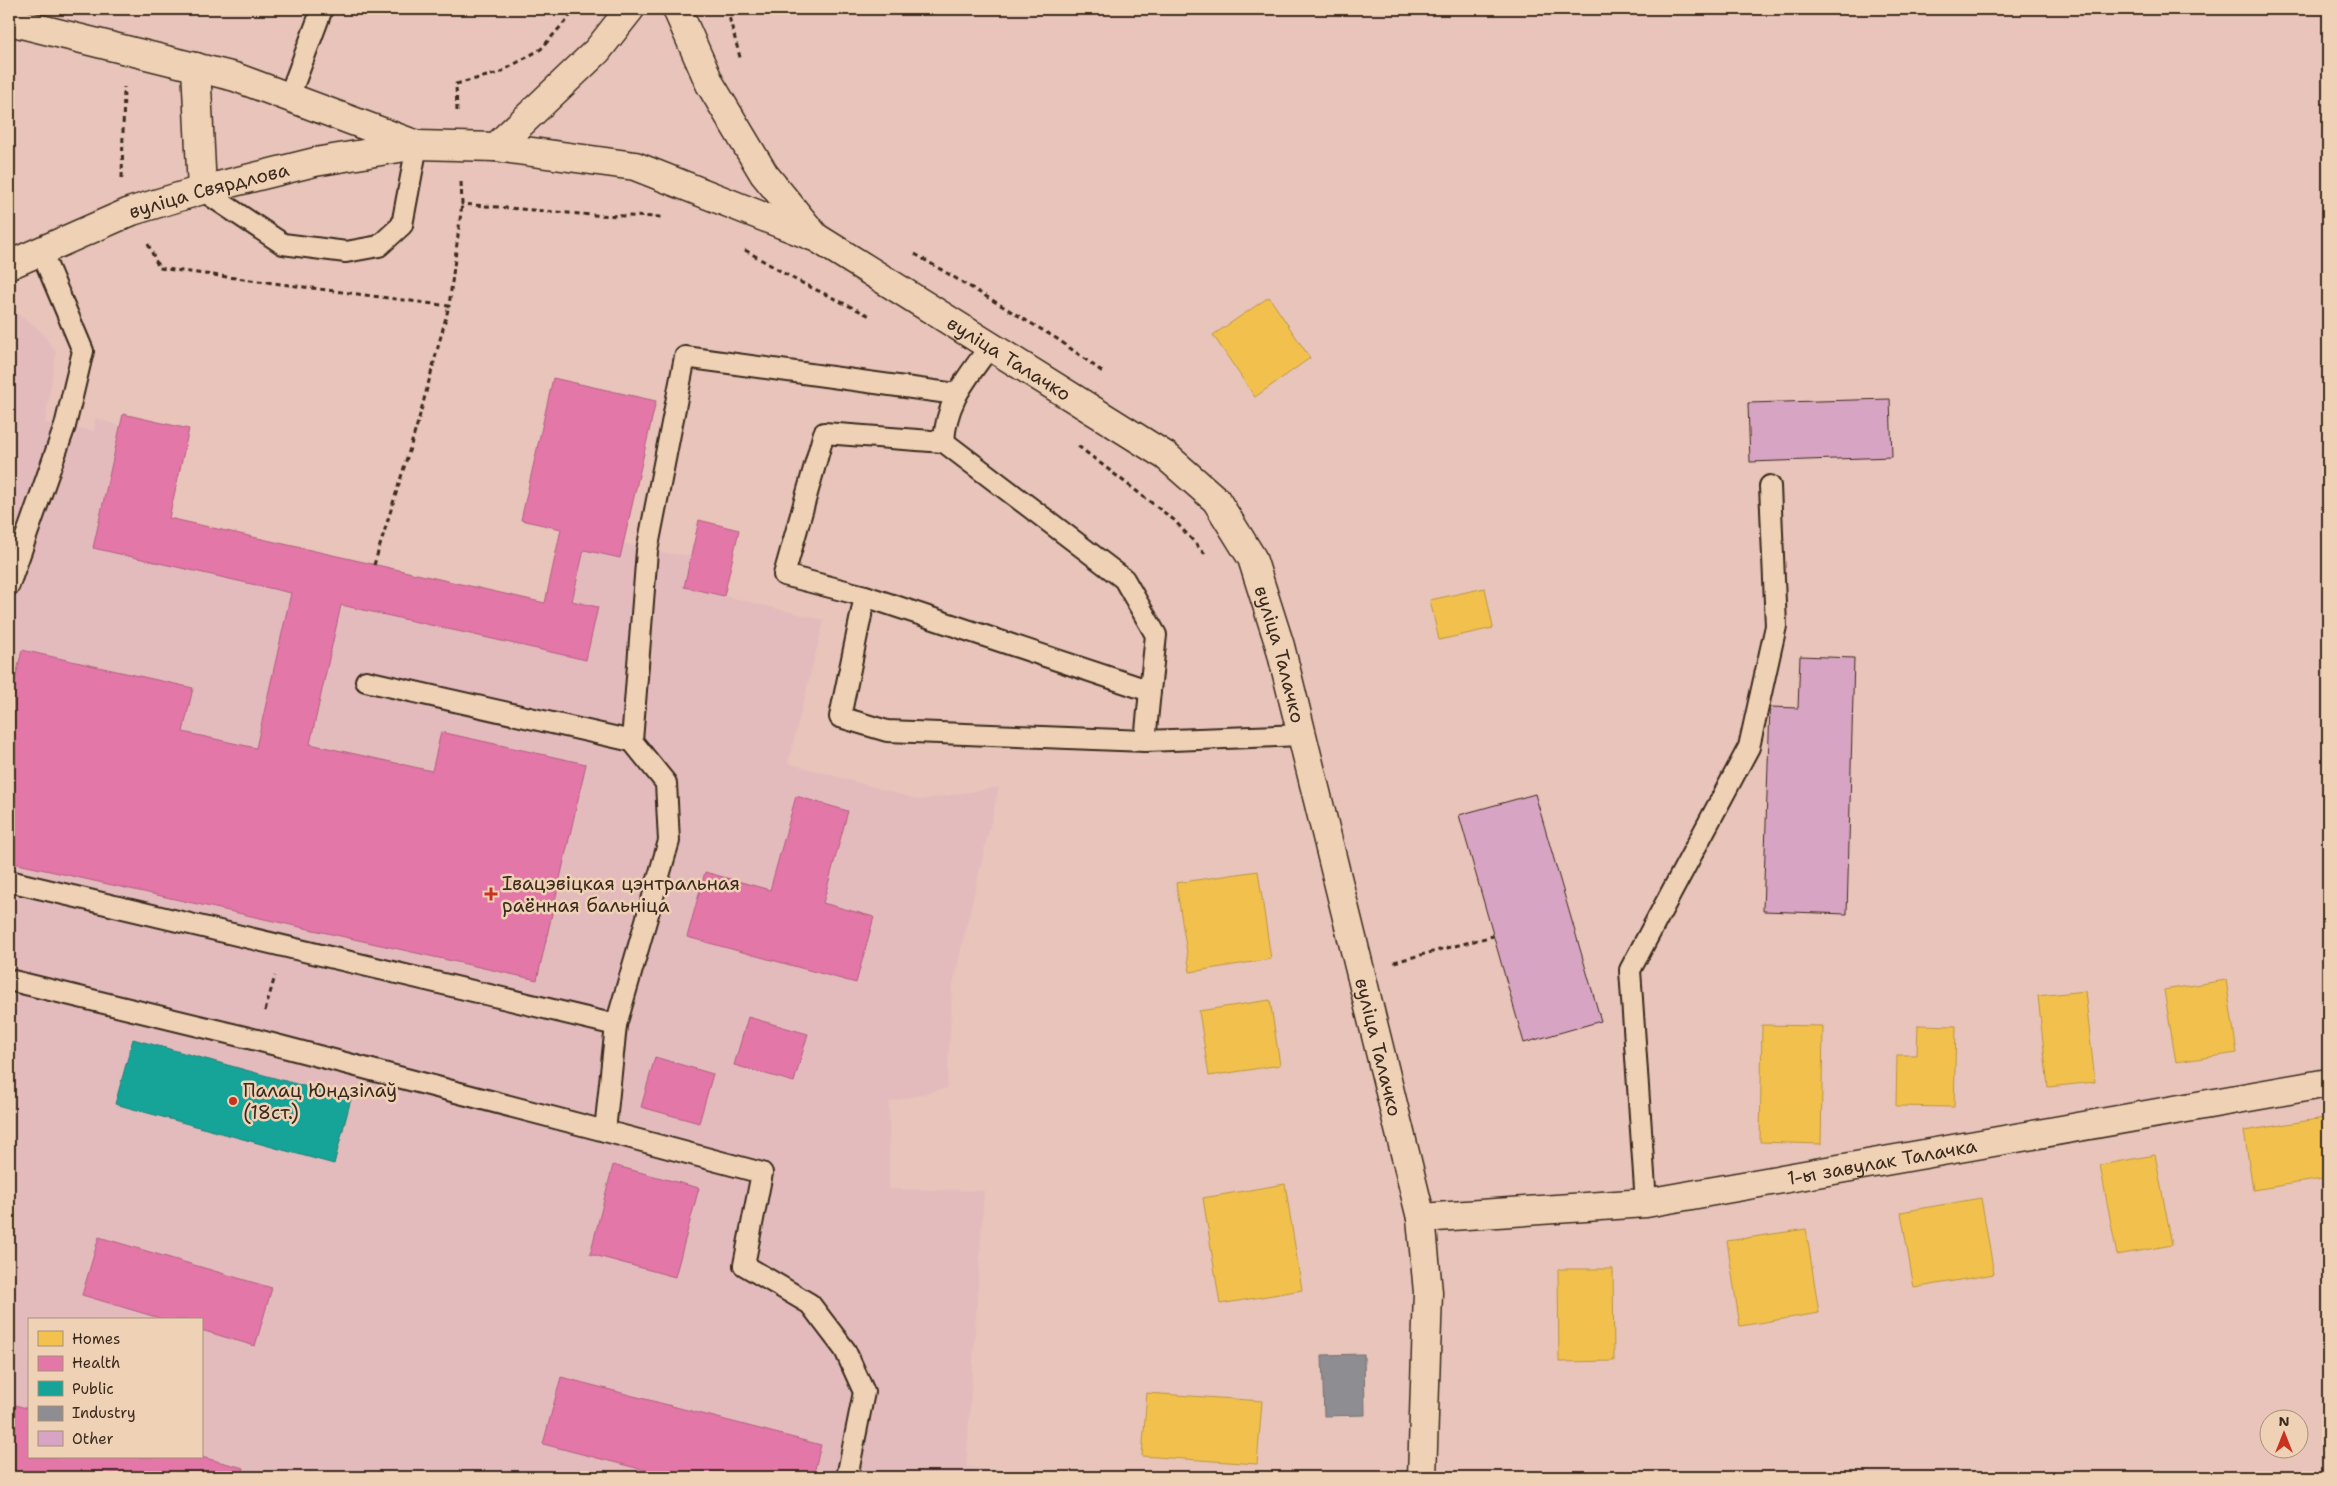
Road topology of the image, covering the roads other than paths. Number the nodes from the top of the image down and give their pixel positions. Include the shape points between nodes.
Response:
1 (322, 9) edge
2 (630, 9) edge
3 (677, 9) edge
4 (9, 21) edge
5 (196, 67) junction
6 (290, 97) junction
7 (417, 144) junction
8 (496, 147) junction
9 (635, 166) joint
10 (202, 190) junction
11 (817, 238) junction
12 (41, 250) junction
13 (9, 265) edge
14 (990, 346) junction
15 (956, 394) junction
16 (944, 442) junction
17 (1770, 486) dead end
18 (9, 585) edge
19 (865, 596) junction
20 (366, 682) dead end
21 (1150, 691) junction
22 (1302, 735) junction
23 (632, 741) junction
24 (1145, 741) junction
25 (9, 881) edge
26 (9, 980) edge
27 (616, 1025) junction
28 (2328, 1082) edge
29 (605, 1131) junction
30 (1640, 1204) junction
31 (1427, 1217) junction
32 (846, 1477) edge
33 (1422, 1477) edge

1 - 6 lane
2 - 8 street via 596,51
3 - 11 street via 710,84 764,174
4 - 5 street, вуліца Свярдлова
5 - 6 street, вуліца Свярдлова via 235,76
5 - 10 street
6 - 7 street, вуліца Свярдлова
7 - 8 street, вуліца Свярдлова
7 - 10 street, вуліца Свярдлова via 316,162
7 - 10 lane via 402,225 379,246 346,252 283,244
8 - 9 street, вуліца Свярдлова
9 - 11 street, вуліца Талачко
10 - 12 street, вуліца Свярдлова via 132,211
11 - 14 street, вуліца Талачко
12 - 13 street, вуліца Свярдлова
12 - 18 lane via 83,351 64,426
14 - 15 lane
14 - 22 street, вуліца Талачко via 1166,456 1216,500 1252,558 1280,646
15 - 16 lane via 945,422
15 - 23 lane via 685,357 647,551
16 - 19 lane via 824,433 784,575
16 - 21 lane via 1124,580 1156,635
17 - 30 lane via 1776,626 1749,747 1630,970
19 - 21 lane
19 - 24 lane via 840,718 888,731
20 - 23 lane
21 - 24 lane
22 - 24 lane
22 - 31 street, вуліца Талачко
23 - 27 lane via 666,783 669,841
25 - 27 lane
26 - 29 lane via 257,1040
27 - 29 lane
28 - 30 street, 1-ы завулак Талачка
29 - 32 lane via 762,1173 744,1265 810,1304 845,1350 864,1392
30 - 31 street, 1-ы завулак Талачка
31 - 33 street, вуліца Талачко

